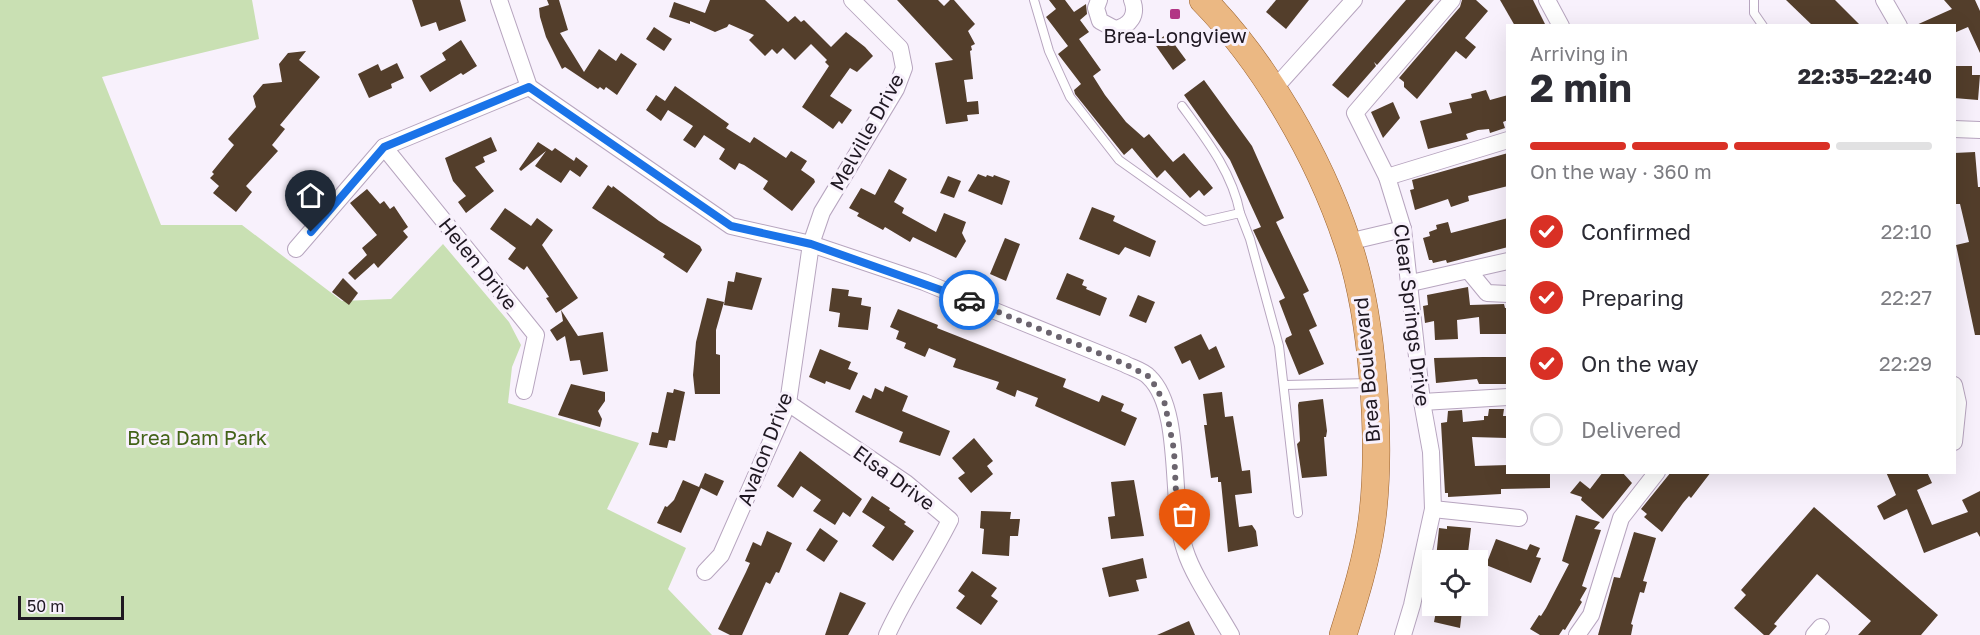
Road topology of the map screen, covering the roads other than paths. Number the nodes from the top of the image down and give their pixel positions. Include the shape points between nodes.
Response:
1 (499, 0) edge
2 (852, 0) edge
3 (1034, 0) edge
4 (1099, 0) edge
5 (1132, 0) edge
6 (1203, 0) edge
7 (1354, 0) edge
8 (1452, 0) edge
9 (1547, 0) edge
10 (1754, 0) edge
11 (1884, 0) edge
12 (1560, 24) edge
13 (1761, 24) edge
14 (1898, 24) edge
15 (529, 87) junction
16 (1273, 90) junction
17 (1182, 106) dead end
18 (1956, 129) edge
19 (1980, 130) edge
20 (1506, 141) edge
21 (384, 147) junction
22 (1387, 177) junction
23 (1240, 213) junction
24 (1403, 229) junction
25 (1348, 242) junction
26 (811, 244) junction
27 (296, 249) dead end
28 (1506, 261) edge
29 (1468, 270) junction
30 (1411, 283) junction
31 (1506, 294) edge
32 (1371, 383) junction
33 (1285, 385) junction
34 (524, 392) dead end
35 (1956, 394) edge
36 (1506, 397) edge
37 (1422, 402) junction
38 (788, 403) junction
39 (1956, 422) edge
40 (1655, 474) edge
41 (1432, 509) junction
42 (1298, 513) dead end
43 (1520, 518) dead end
44 (705, 572) dead end
45 (888, 635) edge
46 (1231, 635) edge
47 (1343, 635) edge
48 (1403, 635) edge
49 (1577, 635) edge

1 - 15 street
2 - 26 street, Melville Drive via 900,48 904,68 896,89 822,212
3 - 23 lane via 1049,51 1070,97 1119,160 1205,221
4 - 5 street via 1096,8 1100,21 1115,29 1132,19
6 - 16 main road, Brea Boulevard via 1235,35
7 - 16 street
8 - 22 street, Clear Springs Drive via 1356,113
9 - 12 street
10 - 13 lane via 1754,13
11 - 14 street
15 - 21 street
15 - 26 street via 731,226
16 - 25 main road, Brea Boulevard via 1331,198
17 - 23 lane via 1219,158
18 - 19 street
20 - 22 street
21 - 27 street
21 - 34 street, Helen Drive via 536,335
22 - 24 street, Clear Springs Drive
23 - 33 lane via 1279,346
24 - 25 street
24 - 30 street, Clear Springs Drive
25 - 32 main road, Brea Boulevard via 1360,291
26 - 38 street, Avalon Drive
26 - 46 street via 924,282 1150,377 1165,404 1174,450 1177,515 1185,551
28 - 29 street
29 - 30 street
29 - 31 street via 1487,293
30 - 37 street, Clear Springs Drive
32 - 33 lane
32 - 47 main road, Brea Boulevard via 1375,431 1372,520 1359,584
33 - 42 lane
35 - 39 street
36 - 37 street
37 - 41 street, Clear Springs Drive via 1431,452
38 - 44 street, Avalon Drive via 721,555
38 - 45 street, Elsa Drive via 906,483 950,520
40 - 49 street via 1621,518 1591,615
41 - 43 street
41 - 48 street, Clear Springs Drive

